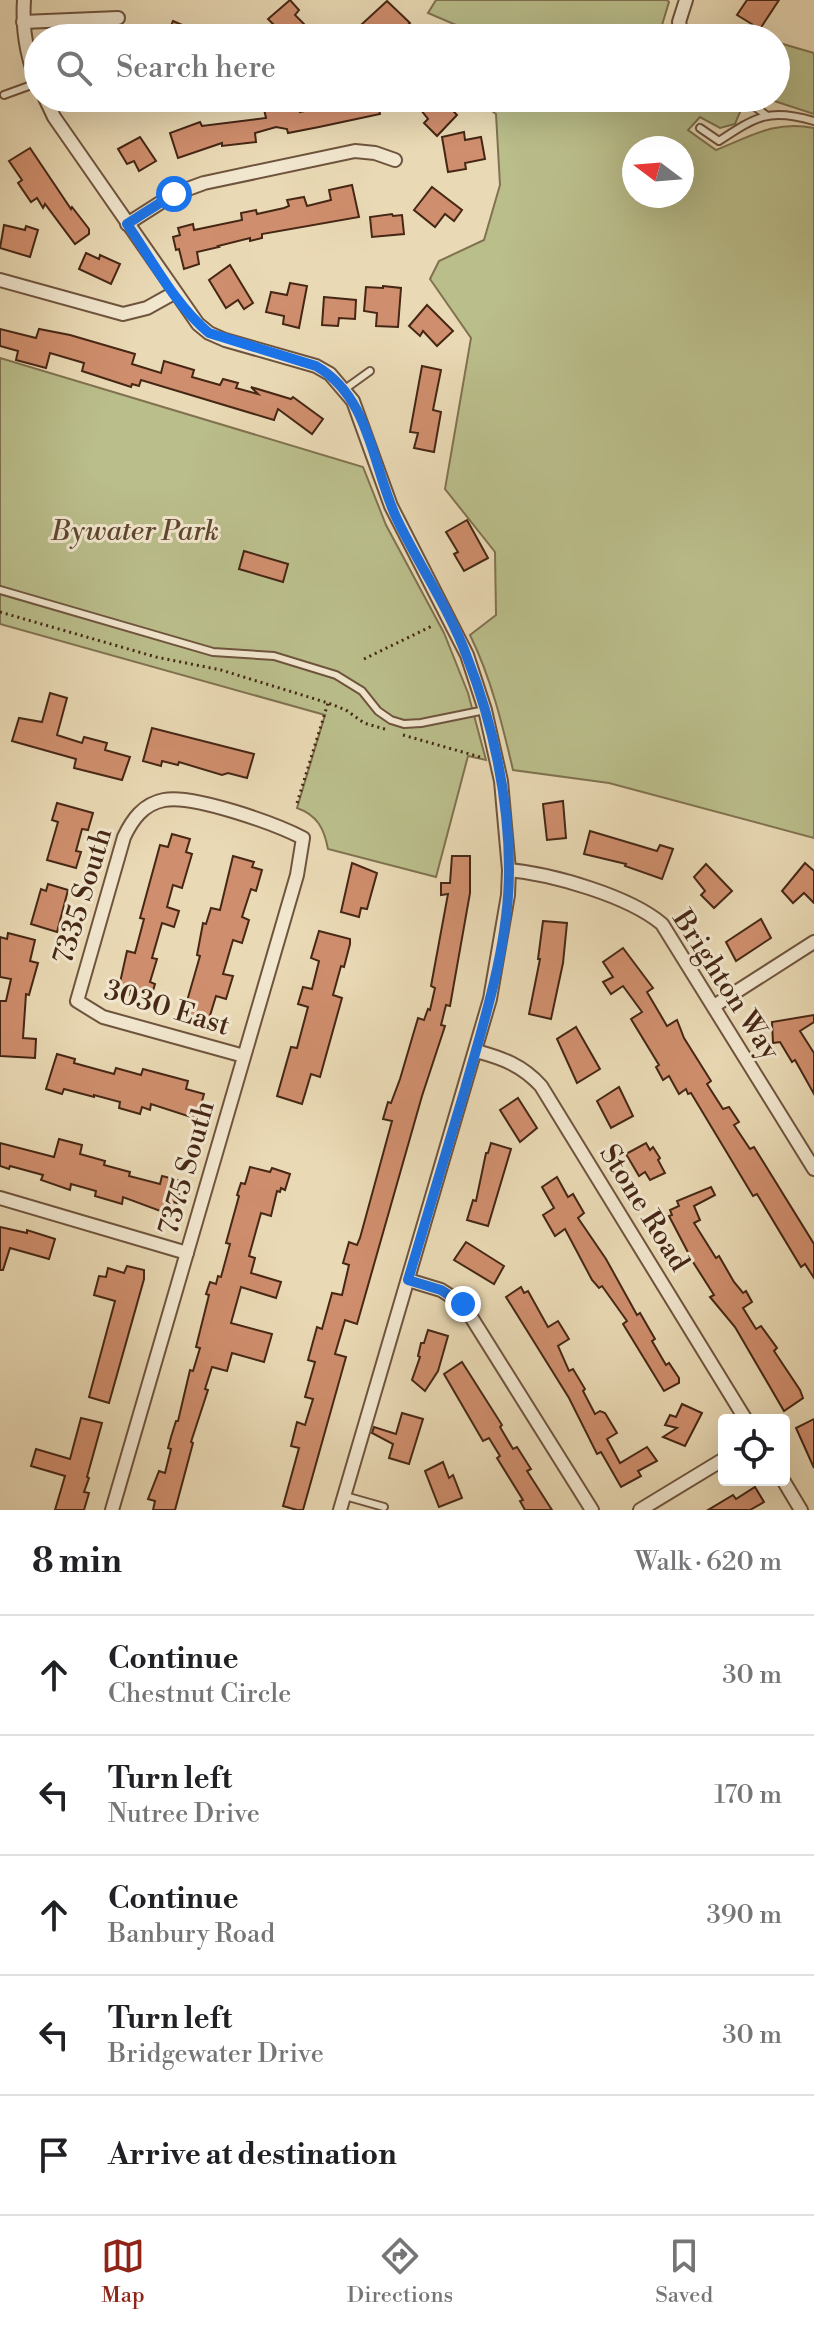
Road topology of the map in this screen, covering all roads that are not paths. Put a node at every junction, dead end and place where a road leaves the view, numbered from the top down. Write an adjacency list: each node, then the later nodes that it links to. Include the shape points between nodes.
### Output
1 (24, 0): 4 (street)
2 (686, 0): 5 (street)
3 (118, 18): 4 (street)
4 (23, 22): 6 (street)
5 (680, 24)
6 (24, 28)
7 (24, 88): 8 (lane)
8 (4, 95)
9 (52, 112): 15 (street)
10 (762, 112): 11 (lane)
11 (766, 115): 12 (lane, via 785,113); 13 (lane, via 719,141)
12 (814, 121)
13 (700, 128)
14 (395, 160): 15 (street, via 355,151 204,183 174,194)
15 (127, 224): 17 (street)
16 (0, 280): 17 (street, via 123,314)
17 (174, 293): 19 (street, via 209,333 316,366)
18 (370, 371): 19 (lane)
19 (345, 389): 21 (street, via 361,416 409,546 467,655)
20 (0, 590): 21 (lane, via 213,652 274,656 336,675 362,691 378,711 404,724)
21 (485, 710): 23 (street, via 501,781)
22 (303, 838): 25 (street, 7335 South, via 183,799 162,800 143,809 124,837); 28 (street, 7375 South)
23 (509, 870): 26 (street, Brighton Way, via 618,898 648,913 673,938); 27 (street, via 501,944)
24 (814, 942): 26 (street)
25 (77, 1001): 28 (street, 3030 East, via 103,1017)
26 (714, 1006): 29 (street, Brighton Way)
27 (476, 1051): 32 (street); 33 (street, Stone Road, via 512,1062 541,1086)
28 (244, 1056): 31 (street, 7375 South)
29 (814, 1169)
30 (0, 1198): 31 (street)
31 (187, 1253): 38 (street, 7375 South)
32 (408, 1280): 36 (street); 40 (street, via 441,1290 463,1304)
33 (742, 1414)
34 (718, 1463): 41 (street)
35 (787, 1486): 42 (street)
36 (345, 1495): 37 (lane); 39 (street)
37 (384, 1507)
38 (112, 1510)
39 (340, 1510)
40 (592, 1510)
41 (640, 1510)
42 (801, 1510)

